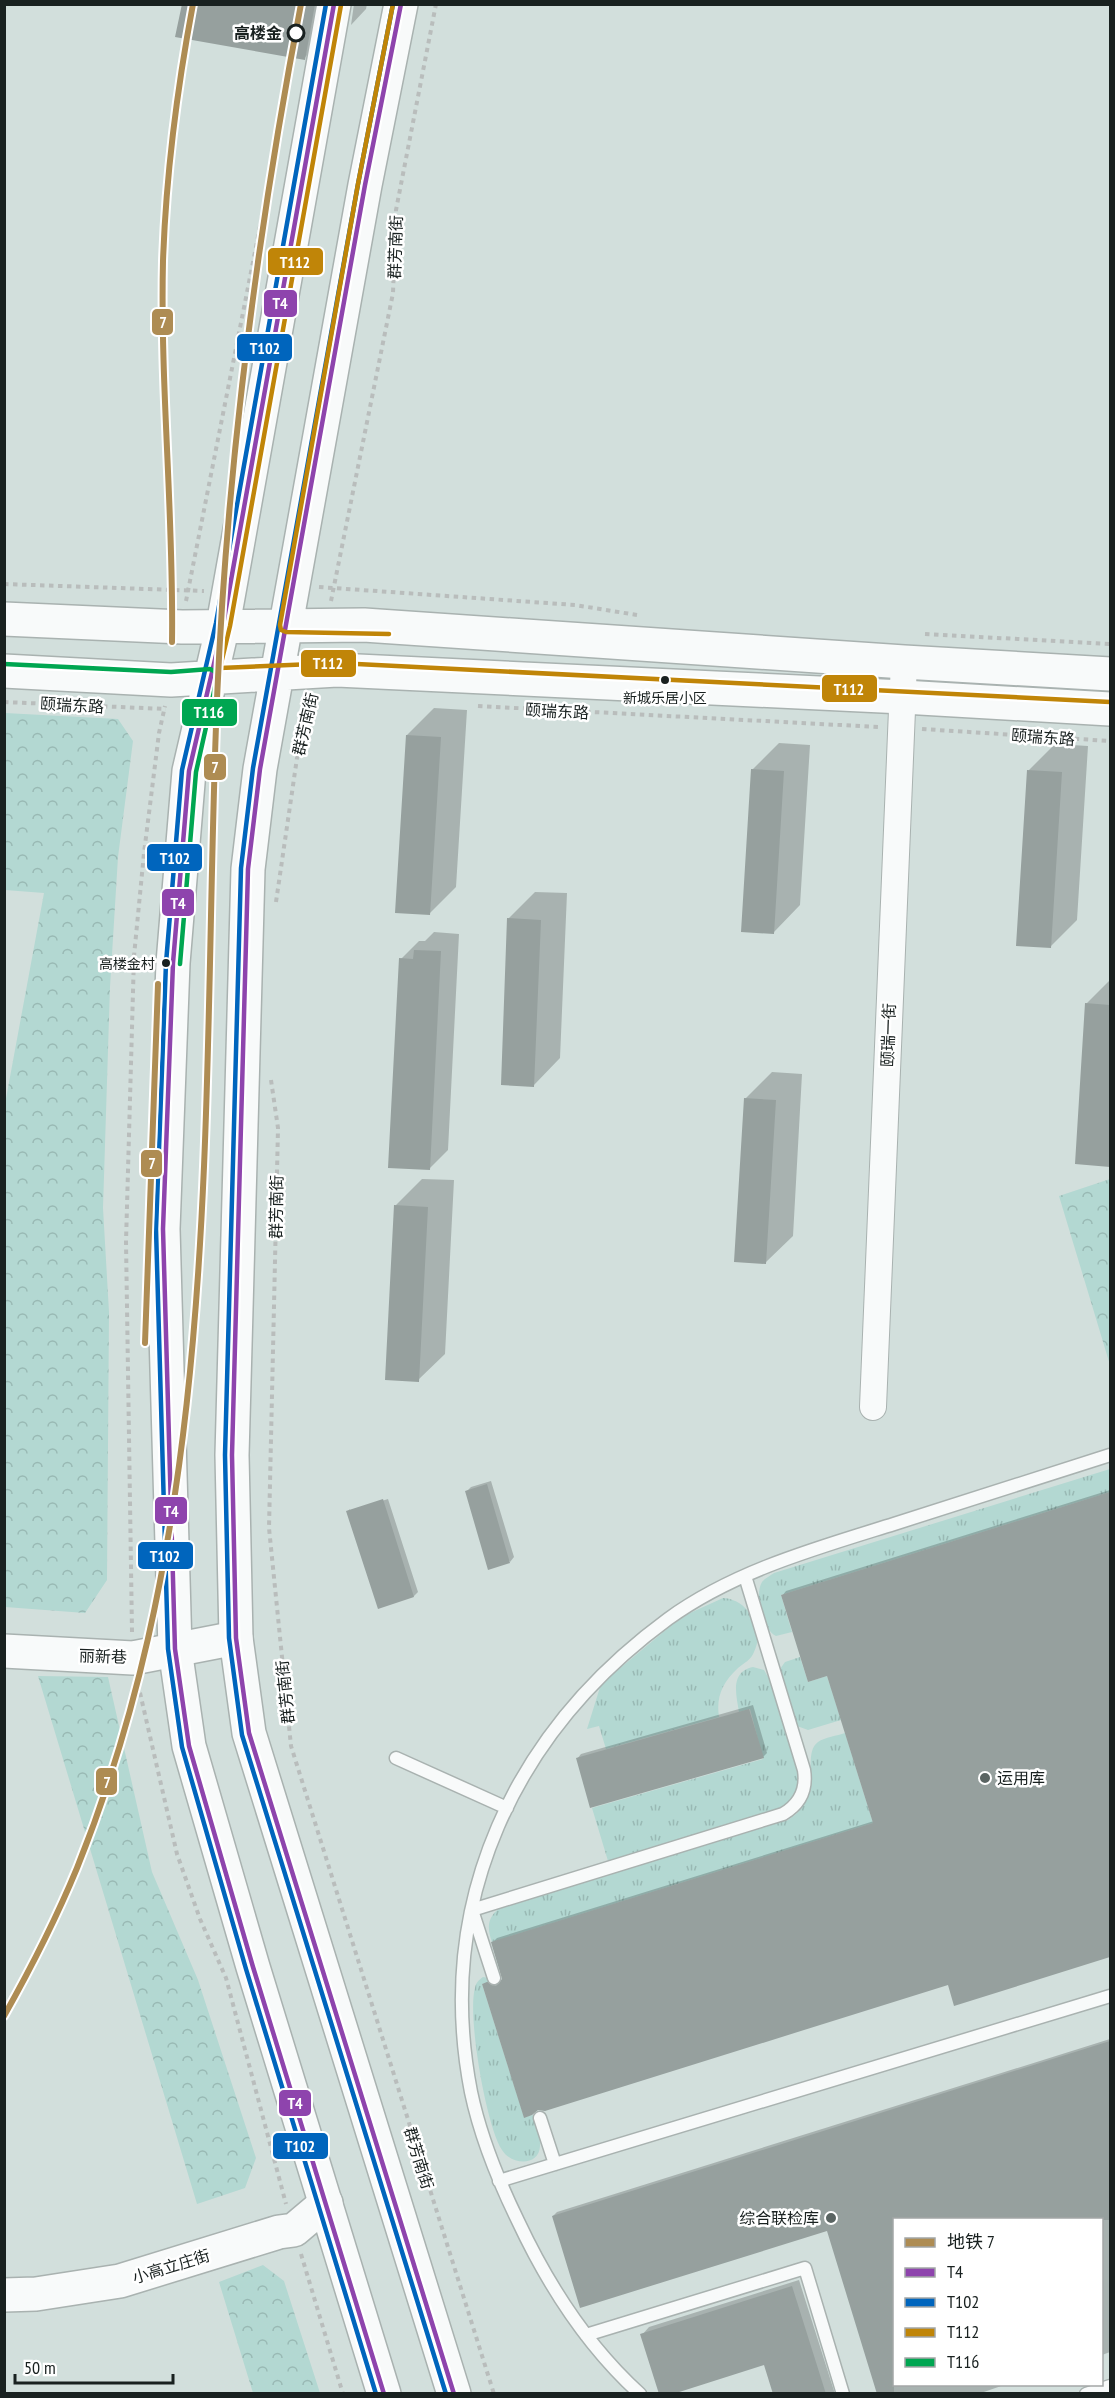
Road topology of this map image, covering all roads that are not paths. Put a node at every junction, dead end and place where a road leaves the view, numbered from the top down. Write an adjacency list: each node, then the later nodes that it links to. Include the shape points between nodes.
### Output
1 (333, 4): 4 (main road)
2 (401, 4): 5 (main road)
3 (4, 619): 4 (main road, via 182,627)
4 (223, 625): 5 (main road); 10 (main road)
5 (287, 625): 6 (main road, via 376,626); 9 (main road)
6 (904, 662): 8 (main road); 12 (street, 颐瑞一街)
7 (4, 671): 10 (main road, 颐瑞东路, via 167,695)
8 (1110, 674)
9 (274, 687): 10 (main road, 颐瑞东路); 12 (main road, 颐瑞东路, via 317,689 337,669); 16 (main road, via 248,869 232,1455)
10 (207, 691): 17 (main road, via 189,771 173,963 163,1229)
11 (1110, 709): 12 (main road, 颐瑞东路)
12 (902, 712): 13 (street, 颐瑞一街)
13 (873, 1407)
14 (1110, 1455): 15 (lane, via 803,1552)
15 (745, 1576): 20 (lane, via 670,1618 611,1665 560,1720); 21 (lane, via 804,1770 803,1793 796,1804 783,1814)
16 (236, 1638): 17 (main road, 丽新巷); 32 (main road, via 249,1733)
17 (176, 1649): 18 (main road, 丽新巷, via 133,1658); 27 (main road, via 189,1746)
18 (4, 1651)
19 (396, 1758): 20 (lane)
20 (507, 1808): 21 (lane, via 486,1854)
21 (472, 1910): 22 (lane); 26 (lane, via 467,1929 462,2009 472,2094)
22 (494, 1978)
23 (1110, 1996): 25 (lane)
24 (540, 2118): 25 (lane)
25 (555, 2164): 26 (lane)
26 (499, 2181): 29 (lane, via 537,2261)
27 (326, 2203): 28 (main road, 小高立庄街, via 294,2230 120,2281); 31 (main road)
28 (4, 2295)
29 (586, 2335): 33 (lane); 34 (lane, via 805,2268)
30 (1110, 2386): 35 (lane)
31 (384, 2394)
32 (454, 2394)
33 (640, 2394)
34 (843, 2394)
35 (1086, 2394)

